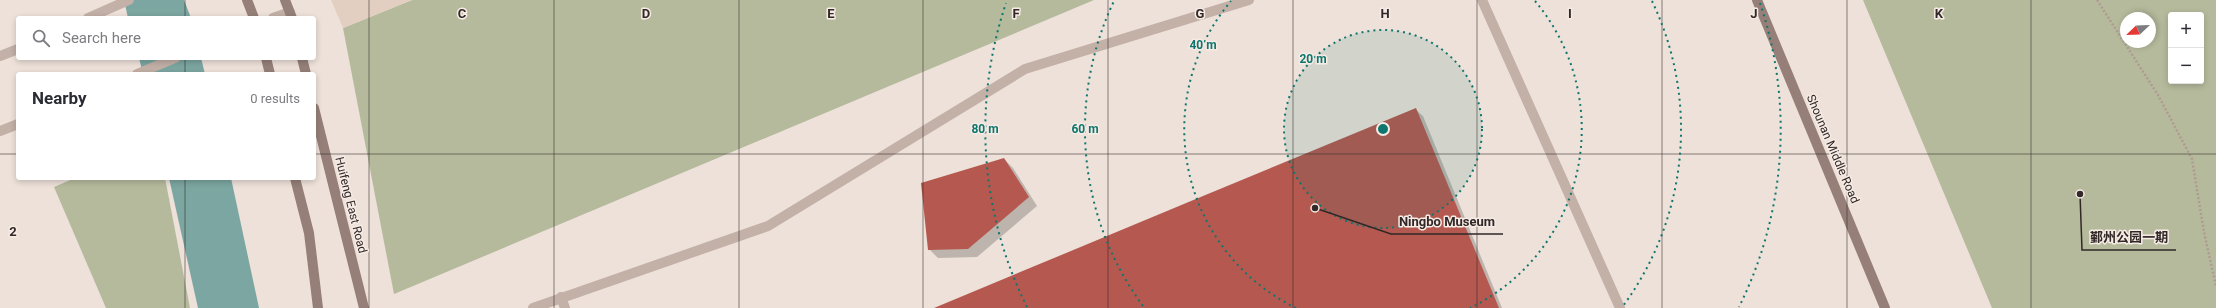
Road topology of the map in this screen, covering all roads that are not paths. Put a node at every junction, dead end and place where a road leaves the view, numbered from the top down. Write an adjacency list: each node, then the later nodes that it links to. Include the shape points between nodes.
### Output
1 (129, 0): 8 (lane)
2 (247, 0): 9 (street)
3 (286, 0): 7 (street)
4 (1249, 0): 22 (lane, via 1025,69 768,226)
5 (1482, 0): 27 (lane)
6 (1757, 0): 28 (street, Shounan Middle Road)
7 (291, 15)
8 (93, 16)
9 (253, 16)
10 (16, 50): 11 (lane)
11 (0, 56)
12 (170, 60): 15 (lane)
13 (266, 60): 16 (street)
14 (302, 60): 17 (street)
15 (142, 72)
16 (270, 72)
17 (306, 72)
18 (316, 116): 24 (street, Huifeng East Road)
19 (16, 125): 20 (lane)
20 (0, 131)
21 (296, 180): 23 (street, via 309,233)
22 (560, 297): 25 (lane); 26 (lane)
23 (318, 308)
24 (364, 308)
25 (533, 308)
26 (565, 308)
27 (1620, 308)
28 (1885, 308)

